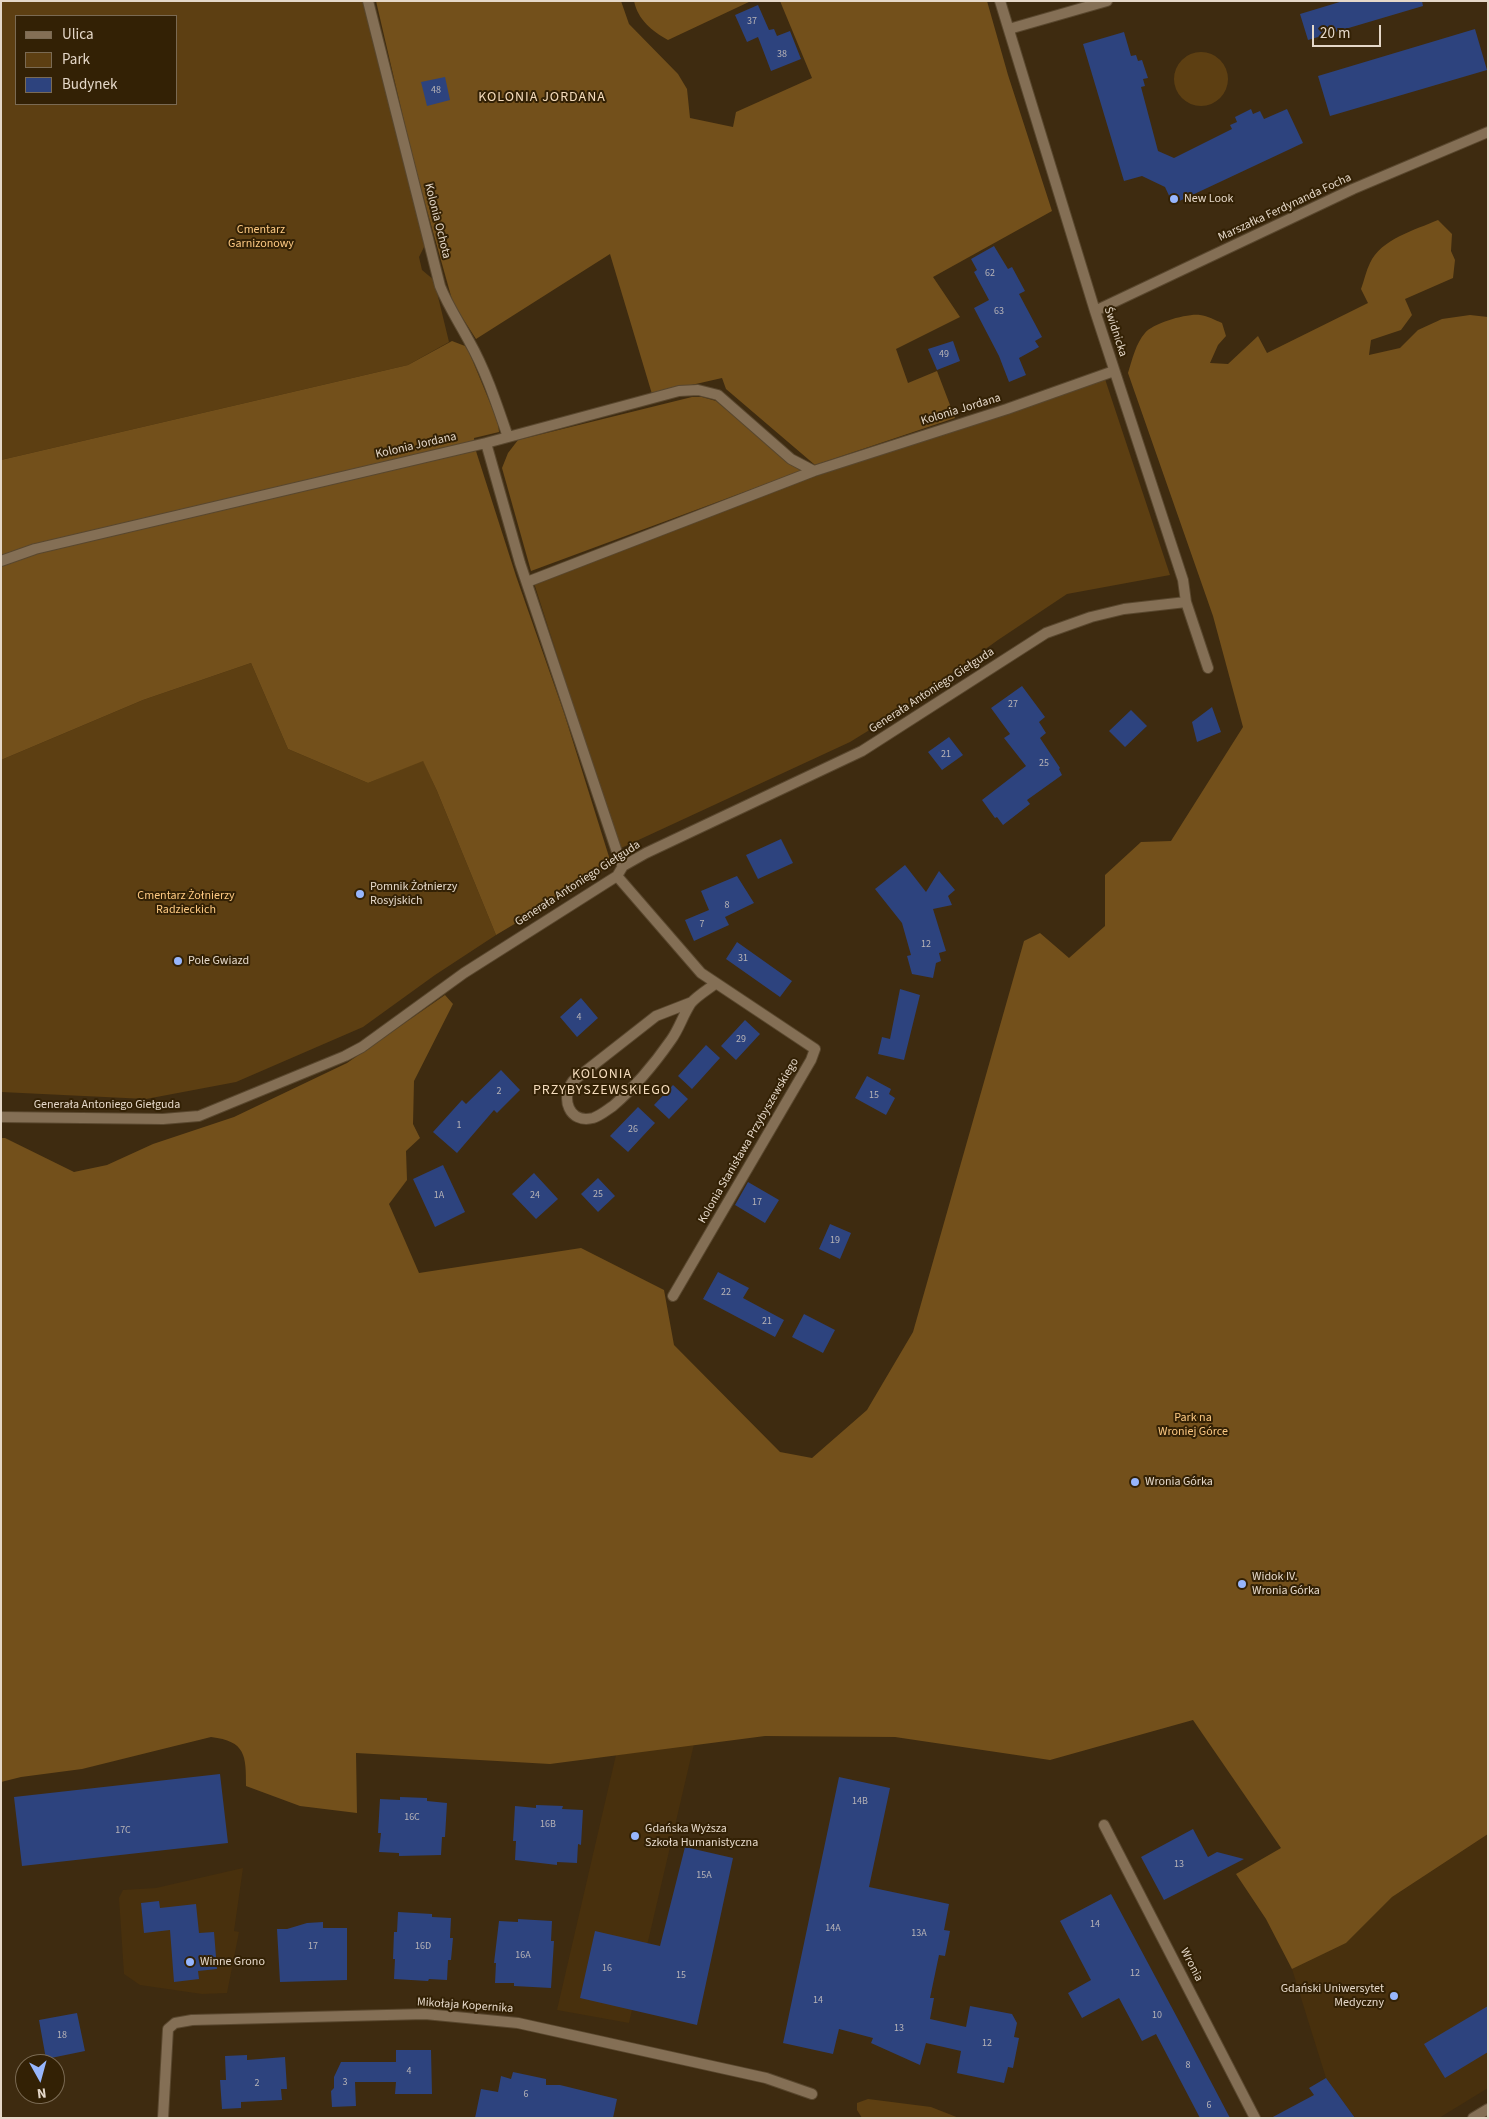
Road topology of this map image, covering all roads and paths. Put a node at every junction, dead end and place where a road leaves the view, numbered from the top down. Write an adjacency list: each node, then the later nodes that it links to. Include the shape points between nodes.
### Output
1 (368, 1): 8 (street, Kolonia Ochota, via 440,286 480,364)
2 (1000, 1): 4 (street, Świdnicka)
3 (1107, 1): 4 (street)
4 (1009, 30): 6 (street, Świdnicka)
5 (1488, 132): 6 (street, Marszałka Ferdynanda Focha, via 1353,189)
6 (1095, 311): 7 (street, Świdnicka)
7 (1114, 371): 10 (street, Kolonia Jordana); 13 (street, Świdnicka, via 1183,580)
8 (508, 437): 9 (street, Kolonia Jordana); 10 (street, Kolonia Jordana, via 679,391 698,390 718,395 791,459)
9 (486, 443): 11 (street, Kolonia Jordana, via 35,549); 12 (street)
10 (814, 471): 12 (street, Kolonia Jordana)
11 (1, 561)
12 (527, 582): 15 (street)
13 (1186, 602): 14 (street, Świdnicka); 15 (street, Generała Antoniego Giełguda, via 1091,617 1046,633 862,751)
14 (1208, 668)
15 (623, 866): 16 (street, Generała Antoniego Giełguda)
16 (617, 876): 17 (street, Kolonia Stanisława Przybyszewskiego, via 701,973); 19 (street, Generała Antoniego Giełguda, via 464,973 362,1047 214,1111 199,1116 163,1119)
17 (715, 984): 18 (street); 20 (street, Kolonia Stanisława Przybyszewskiego, via 815,1049 812,1060)
18 (692, 1002): 18 (street, via 656,1016 573,1081 566,1096 572,1112 578,1117 595,1118 614,1105 672,1040)
19 (1, 1117)
20 (673, 1296)
21 (1104, 1825): 25 (street, Wronia)
22 (812, 2094): 24 (street, Mikołaja Kopernika, via 766,2078 518,2023 425,2014 192,2020 176,2023 168,2029)
23 (1488, 2109): 26 (street)
24 (163, 2118)
25 (1255, 2118)
26 (1473, 2118)

